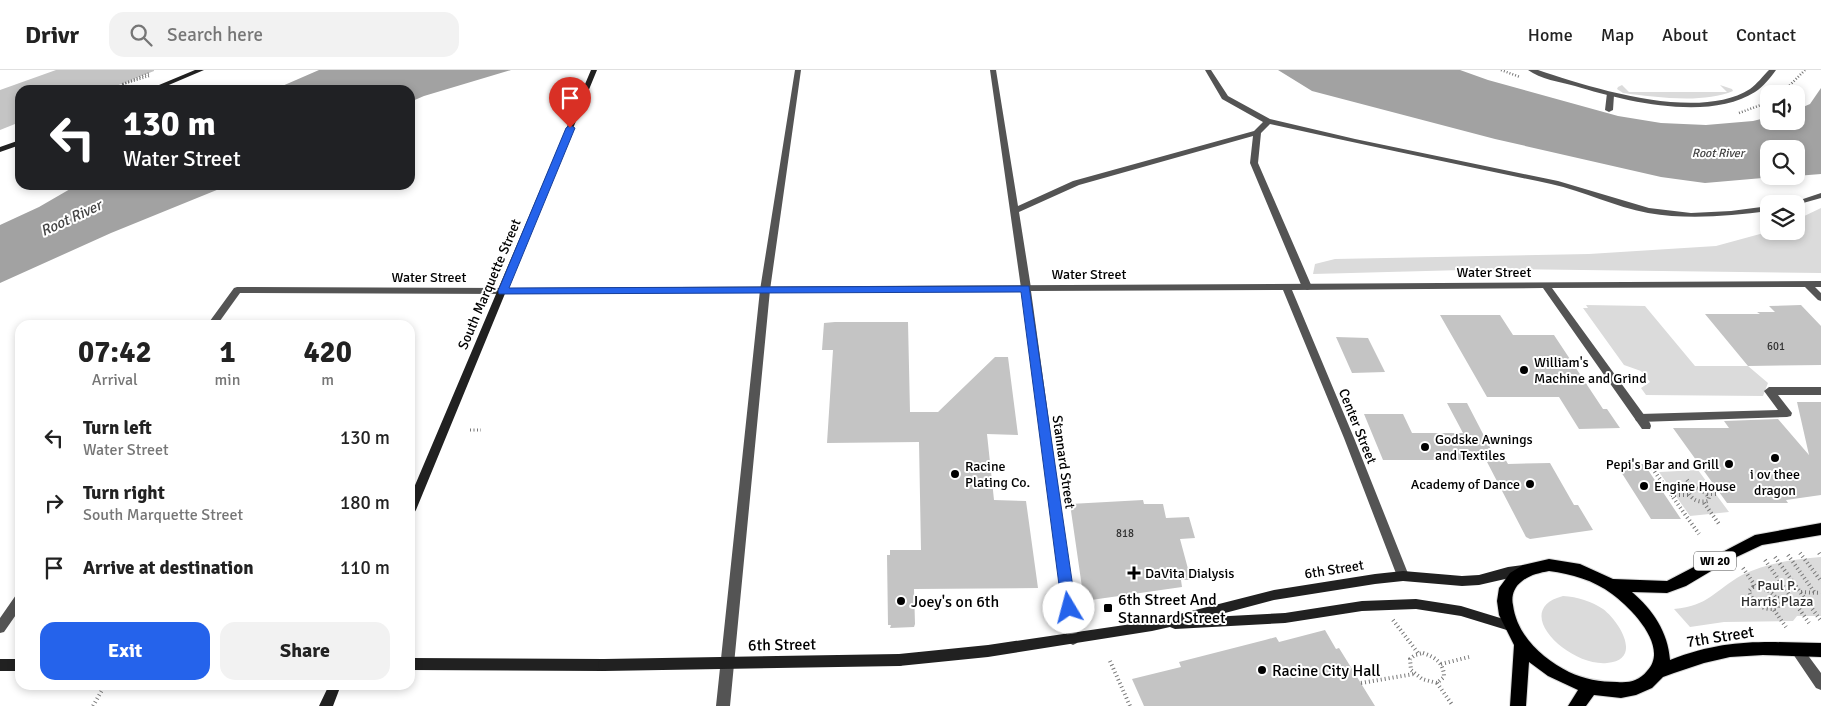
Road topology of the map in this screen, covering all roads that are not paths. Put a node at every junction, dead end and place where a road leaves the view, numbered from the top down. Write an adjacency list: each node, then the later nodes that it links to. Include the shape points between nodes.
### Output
1 (201, 70): 8 (street)
2 (594, 70): 26 (street, South Marquette Street)
3 (798, 70): 25 (street)
4 (993, 70): 18 (street, Stannard Street)
5 (1208, 70): 11 (street, via 1225,97)
6 (1531, 70): 9 (street)
7 (1773, 70): 9 (street, via 1752,91 1721,102 1674,104)
8 (164, 85)
9 (1610, 95): 10 (street)
10 (1609, 110)
11 (1268, 121): 12 (street); 17 (street, via 1558,184 1648,210 1691,215)
12 (1258, 133): 18 (street, via 1076,183); 23 (street, via 1254,163)
13 (15, 144): 14 (street)
14 (0, 150)
15 (1821, 195): 16 (street)
16 (1805, 200)
17 (1760, 209)
18 (1014, 211): 24 (street, Stannard Street)
19 (1807, 284): 20 (street, Water Street); 21 (street, Water Street); 27 (street)
20 (1821, 284)
21 (1546, 286): 23 (street, Water Street); 29 (street, via 1643,422 1788,413 1769,391)
22 (1286, 287): 23 (street, Water Street); 24 (street, Water Street); 33 (street, Center Street)
23 (1307, 287)
24 (1026, 288): 25 (street, Water Street); 39 (street, Stannard Street)
25 (765, 290): 26 (street, Water Street); 51 (street)
26 (503, 291): 28 (street, Water Street, via 237,290); 30 (street, South Marquette Street)
27 (1821, 298)
28 (216, 320)
29 (1821, 391)
30 (415, 489)
31 (1821, 529): 34 (main road, WI 20, via 1760,539 1667,588)
32 (1523, 570): 33 (street, 6th Street, via 1462,581); 34 (main road, WI 20, via 1563,566); 37 (main road, via 1505,592 1504,603)
33 (1402, 576): 36 (street, 6th Street, via 1274,595)
34 (1611, 584): 46 (main road, via 1638,606 1656,633 1661,647)
35 (15, 606): 38 (street)
36 (1152, 626): 37 (street, 6th Street, via 1285,618 1362,606 1416,604 1462,610); 39 (street, 6th Street)
37 (1510, 626): 40 (main road)
38 (0, 628)
39 (1073, 639): 44 (street, 6th Street, bridge, via 899,660 604,665)
40 (1522, 643): 48 (main road, via 1551,670); 52 (main road)
41 (1797, 650): 42 (main road, 7th Street); 46 (main road, 7th Street, via 1730,650 1682,661); 47 (street)
42 (1821, 650)
43 (15, 664): 45 (street)
44 (415, 664)
45 (0, 665)
46 (1657, 672): 48 (main road, via 1642,685 1624,690)
47 (1821, 684)
48 (1590, 687): 53 (main road)
49 (333, 690): 50 (street)
50 (326, 706)
51 (722, 706)
52 (1518, 706)
53 (1576, 706)

